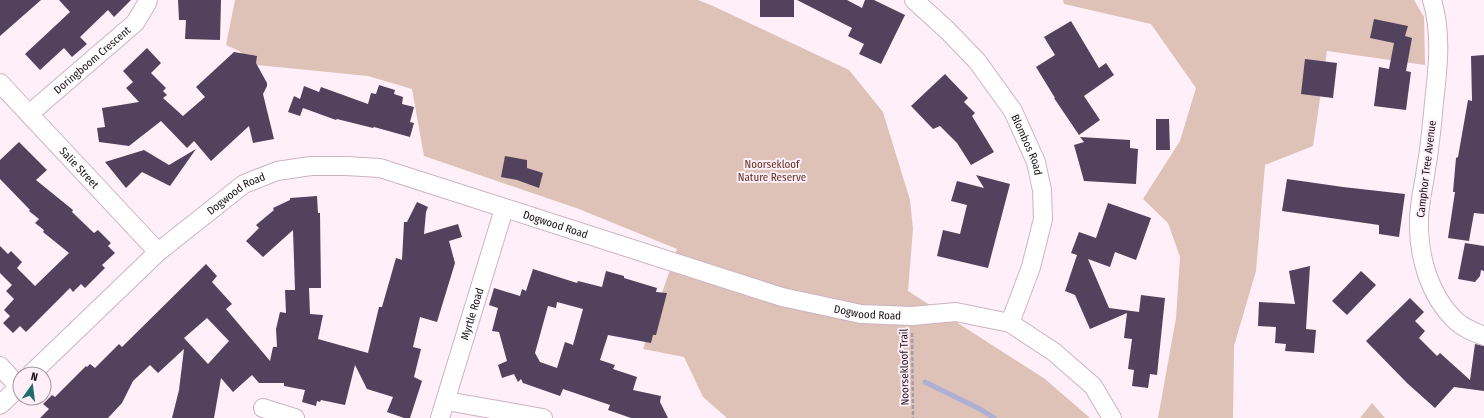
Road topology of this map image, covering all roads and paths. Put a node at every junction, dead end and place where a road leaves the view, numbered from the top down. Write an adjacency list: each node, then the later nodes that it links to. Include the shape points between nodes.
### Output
1 (148, 0): 5 (street, Doringboom Crescent, via 135,23)
2 (914, 0): 9 (street, Blombos Road, via 977,61 1014,111 1036,162 1042,190 1044,219 1031,267)
3 (1432, 0): 10 (street, Camphor Tree Avenue, via 1438,36 1437,74 1419,219 1420,244 1424,266 1440,302 1455,320 1468,330)
4 (0, 83): 5 (street, Salie Street)
5 (28, 114): 7 (street, Salie Street)
6 (504, 209): 7 (street, Dogwood Road, via 380,168 311,166 277,170 244,184); 8 (street, Dogwood Road, via 782,297 861,314); 15 (street, Myrtle Road)
7 (158, 252): 12 (street, Dogwood Road)
8 (912, 316): 9 (street, Dogwood Road, via 956,312); 21 (path, Noorsekloof Trail)
9 (1010, 324): 22 (street, Dogwood Road, via 1054,352 1093,386)
10 (1484, 336)
11 (0, 366): 13 (street)
12 (39, 366)
13 (12, 378)
14 (12, 394): 16 (street)
15 (446, 401): 19 (street, Myrtle Road); 20 (street)
16 (0, 405)
17 (262, 408): 18 (street)
18 (295, 418)
19 (440, 418)
20 (543, 418)
21 (913, 418)
22 (1112, 418)

